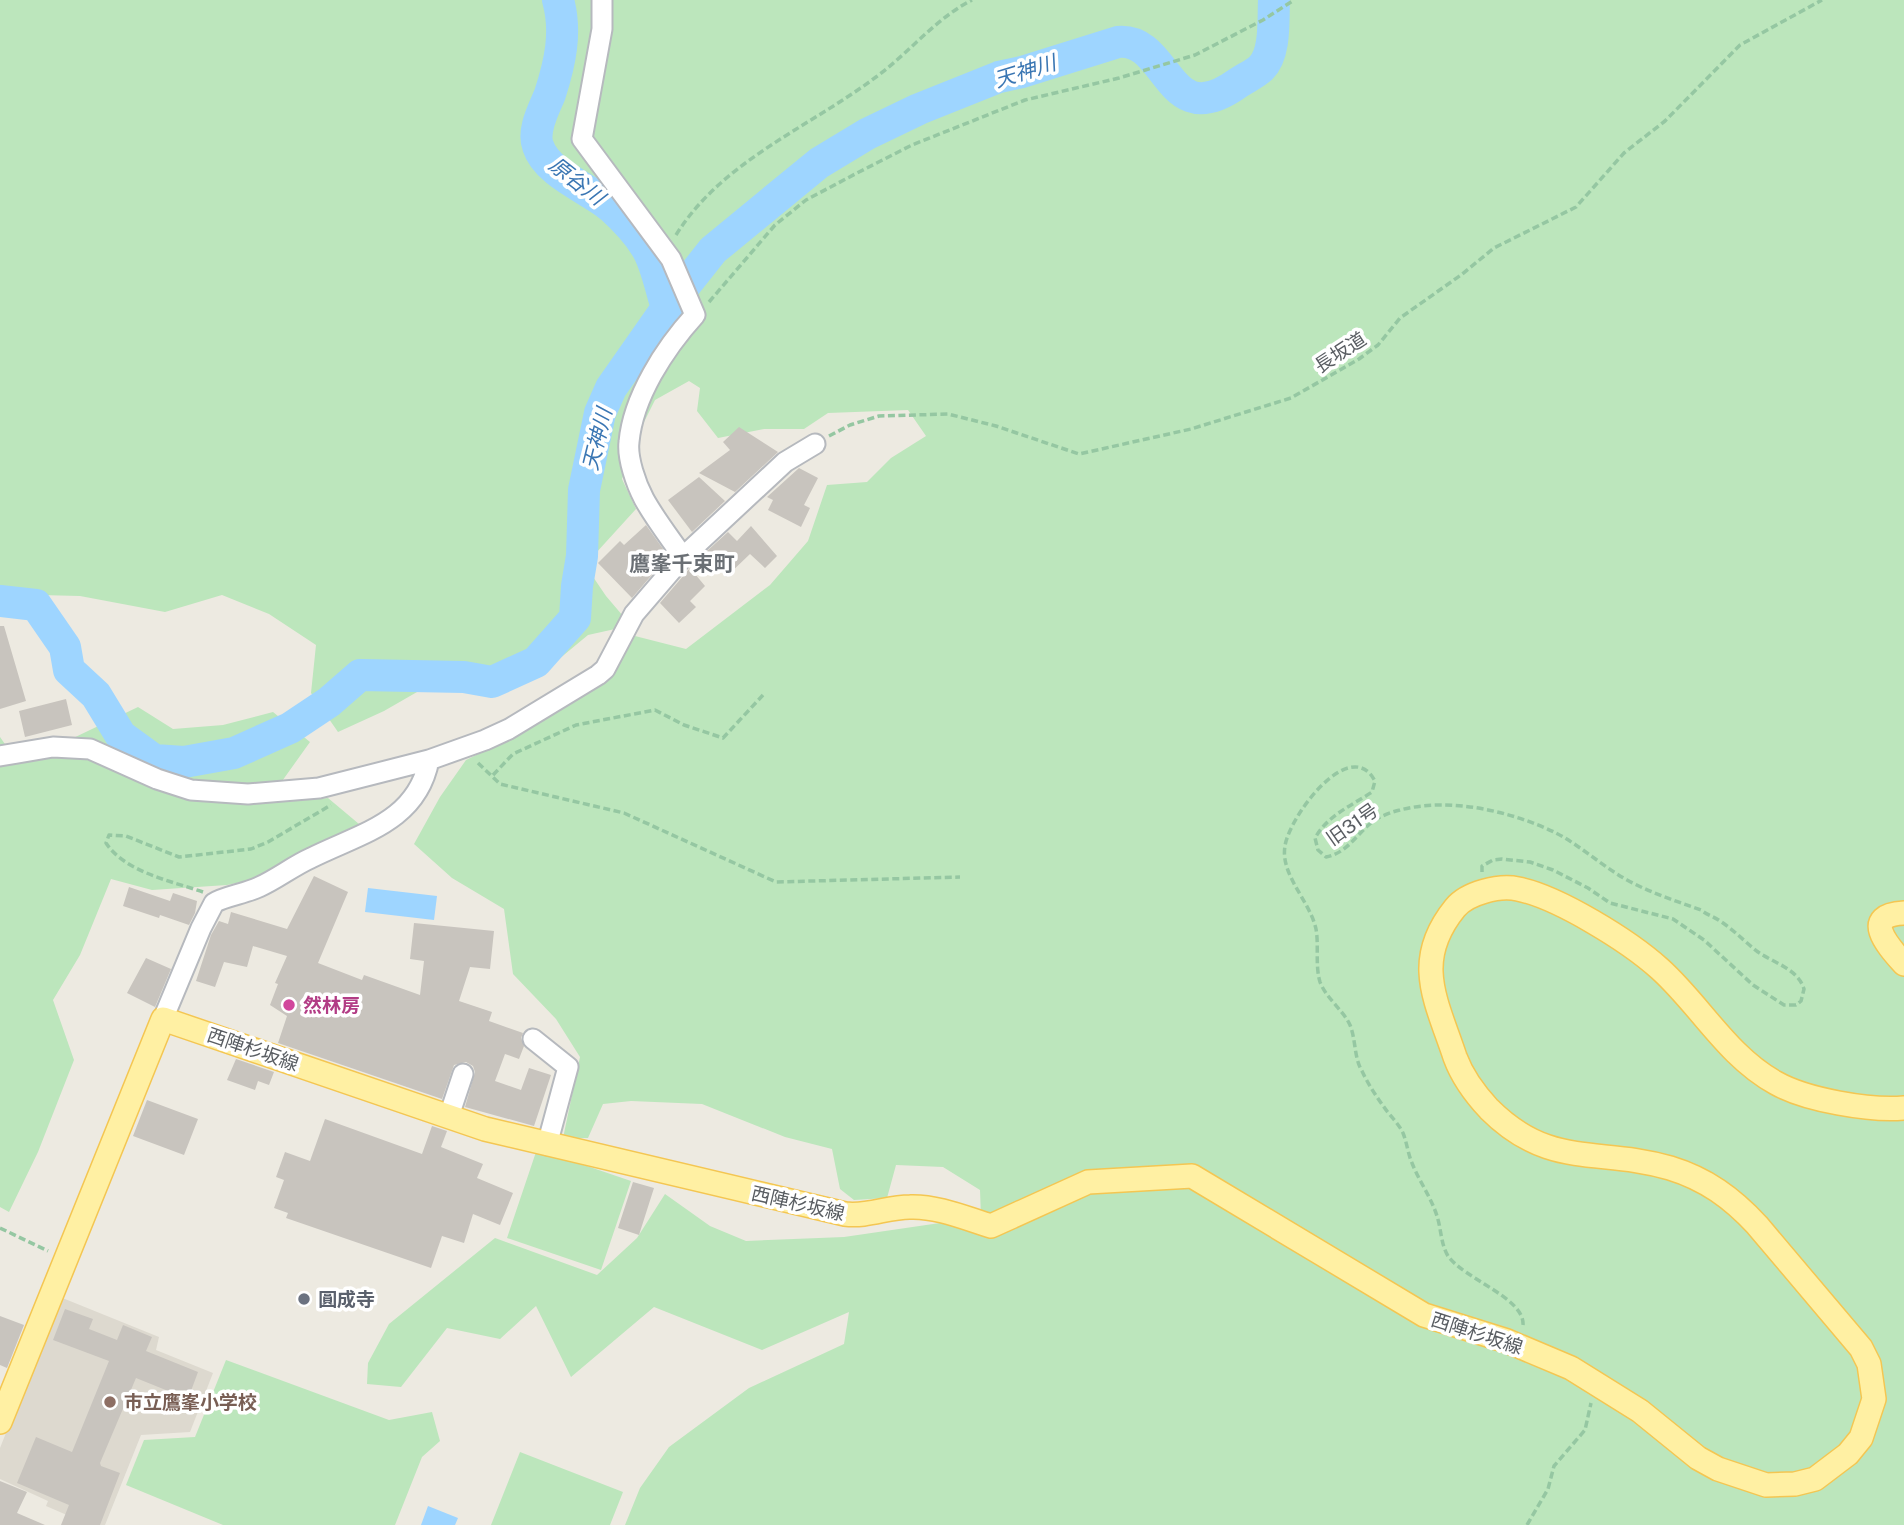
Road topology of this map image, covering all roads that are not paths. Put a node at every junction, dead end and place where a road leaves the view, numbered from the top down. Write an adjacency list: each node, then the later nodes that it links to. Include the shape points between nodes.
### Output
1 (602, 0): 3 (street, via 602,29 582,139 668,255 695,315 675,336 650,378 629,444 643,497)
2 (815, 444): 3 (street, via 785,462)
3 (683, 556): 5 (street, via 634,614 598,675 509,729)
4 (0, 756): 5 (street, via 53,747 90,749 191,790 248,794 319,788)
5 (429, 760): 8 (street, via 419,789 403,810 382,825 307,859 259,888 214,903)
6 (1904, 913): 7 (main road, via 1884,918 1881,928 1883,940)
7 (1904, 964)
8 (163, 1019): 12 (main road, 西陣杉坂線); 14 (main road)
9 (534, 1039): 13 (street, via 568,1068)
10 (463, 1073): 12 (street)
11 (1904, 1108): 13 (main road, 西陣杉坂線, via 1815,1098 1776,1083 1745,1061 1677,985 1641,954 1537,894 1514,888 1460,903 1435,939 1430,967 1434,993 1457,1063 1476,1096 1524,1138 1551,1150 1649,1163 1720,1190 1748,1216 1861,1348 1869,1364 1874,1399 1861,1438 1835,1466 1815,1479 1766,1485 1698,1458 1640,1411 1571,1368 1507,1340 1424,1315 1192,1176 1088,1182 990,1226 933,1209 909,1207 859,1216 845,1214)
12 (449, 1116): 13 (main road, 西陣杉坂線)
13 (547, 1145)
14 (0, 1422)

